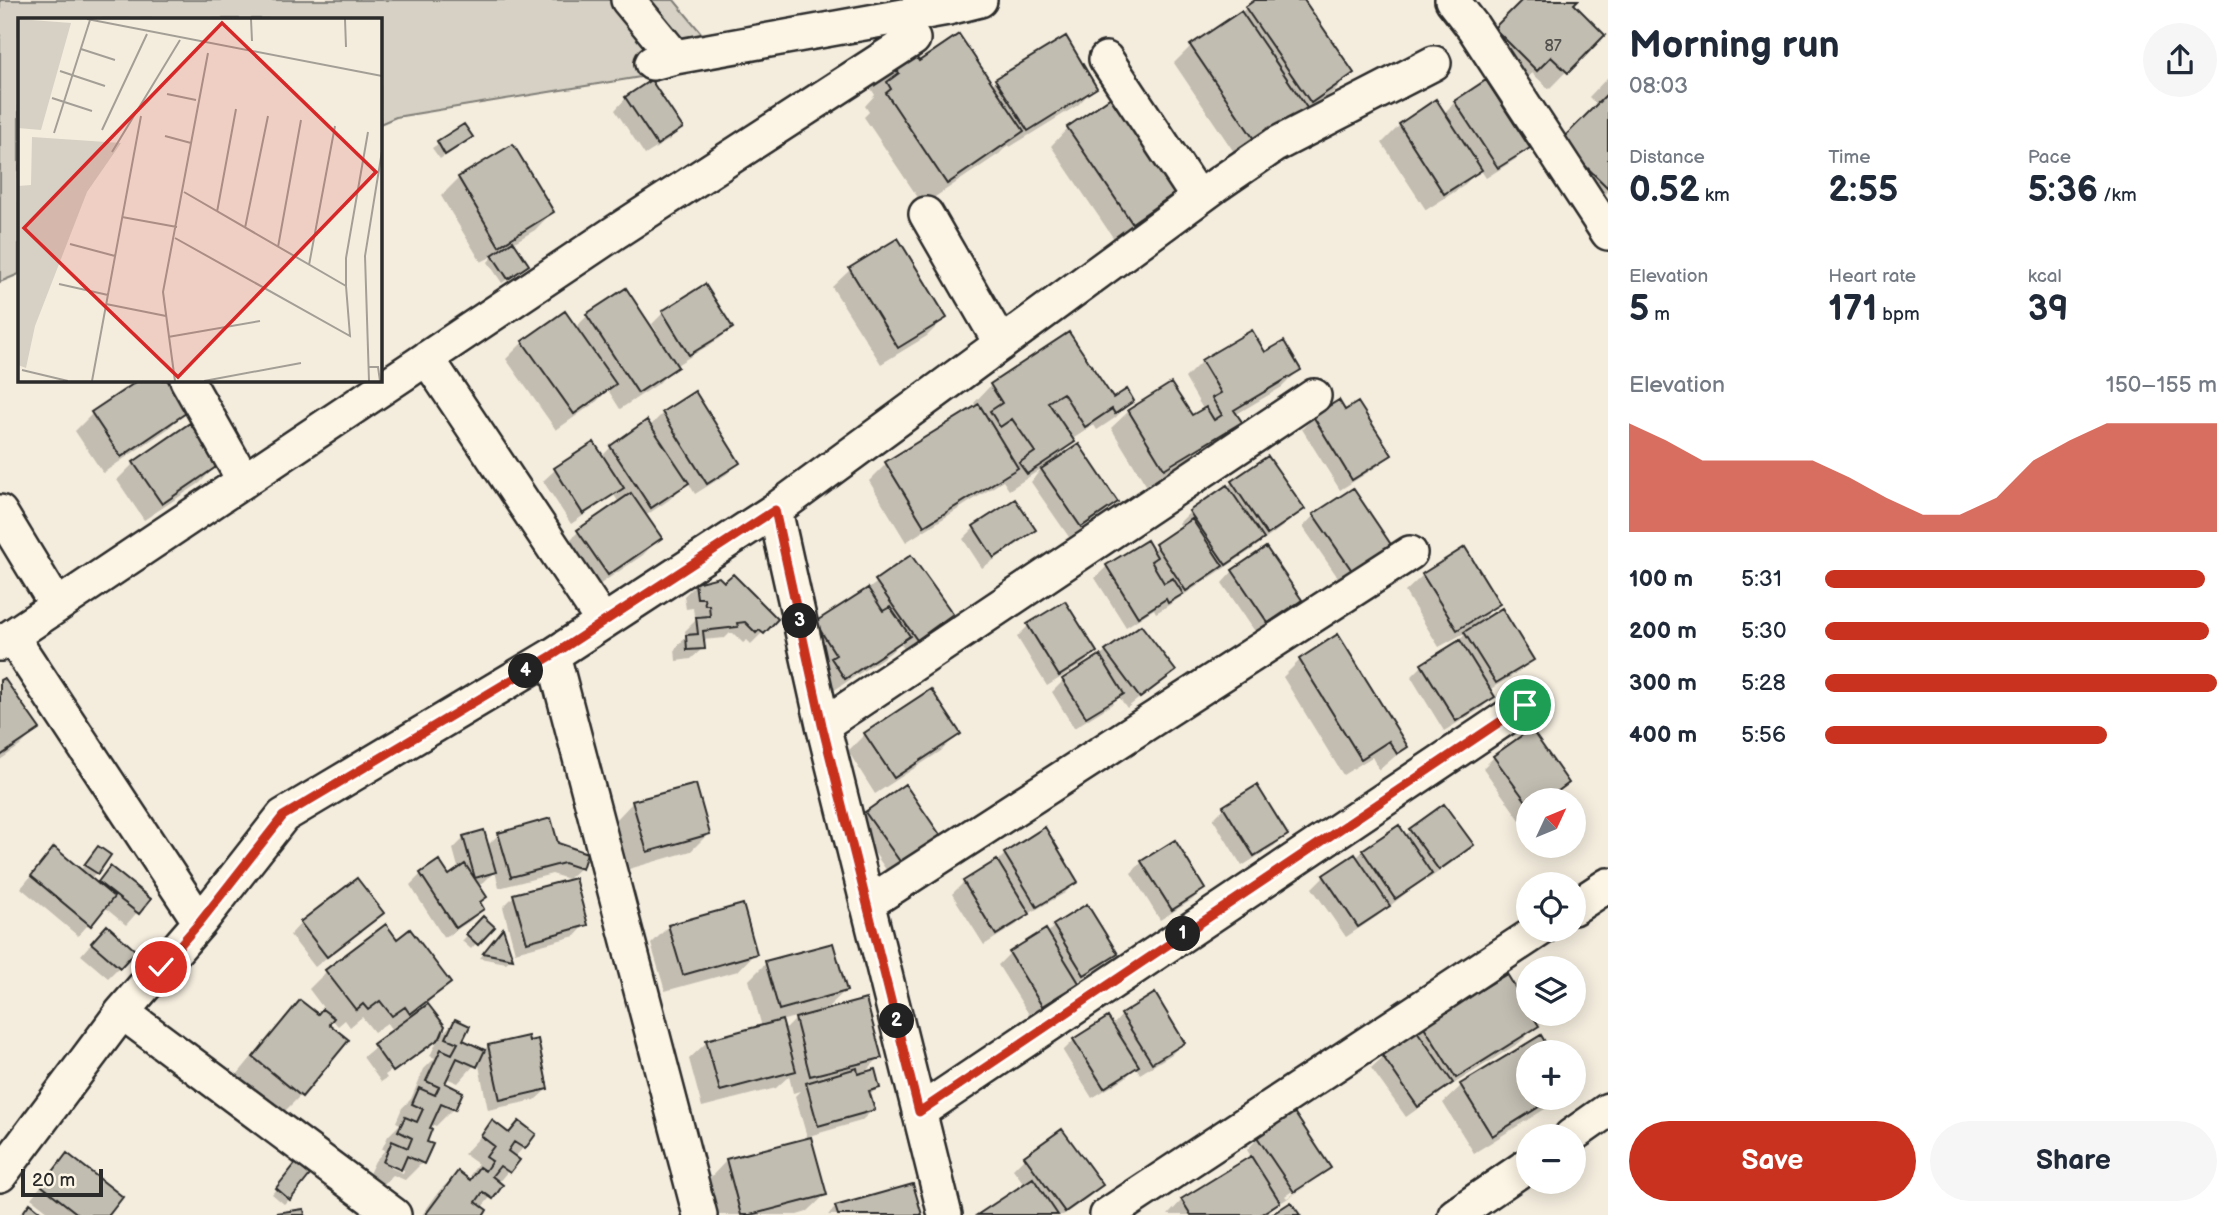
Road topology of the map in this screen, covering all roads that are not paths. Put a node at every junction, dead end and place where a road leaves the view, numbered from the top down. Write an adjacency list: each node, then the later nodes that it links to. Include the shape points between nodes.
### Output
1 (628, 0): 2 (street, via 663,60)
2 (980, 0)
3 (1452, 0): 9 (street)
4 (913, 39): 11 (street)
5 (1106, 59): 7 (street)
6 (1434, 63): 7 (street, via 1275,145)
7 (1198, 198): 10 (street)
8 (926, 214): 10 (street)
9 (1608, 233)
10 (1001, 344): 15 (street)
11 (427, 358): 14 (street); 19 (street)
12 (188, 382): 14 (street)
13 (1314, 396): 23 (street)
14 (244, 481): 18 (street)
15 (775, 510): 19 (street); 23 (street)
16 (0, 512): 18 (street)
17 (1410, 553): 26 (street)
18 (57, 606): 20 (street)
19 (603, 622): 21 (street)
20 (6, 640): 27 (street)
21 (553, 655): 27 (street, via 283,816); 36 (street)
22 (1525, 705): 31 (street)
23 (822, 725): 26 (street)
24 (1608, 885): 25 (street)
25 (1586, 899)
26 (867, 904): 31 (street)
27 (200, 922): 29 (street)
28 (1521, 942): 38 (street)
29 (122, 1012): 34 (street); 35 (street)
30 (1608, 1111): 32 (street)
31 (919, 1112): 37 (street)
32 (1586, 1126)
33 (1516, 1173): 39 (street)
34 (0, 1175)
35 (394, 1215)
36 (700, 1215)
37 (945, 1215)
38 (1107, 1215)
39 (1455, 1215)

